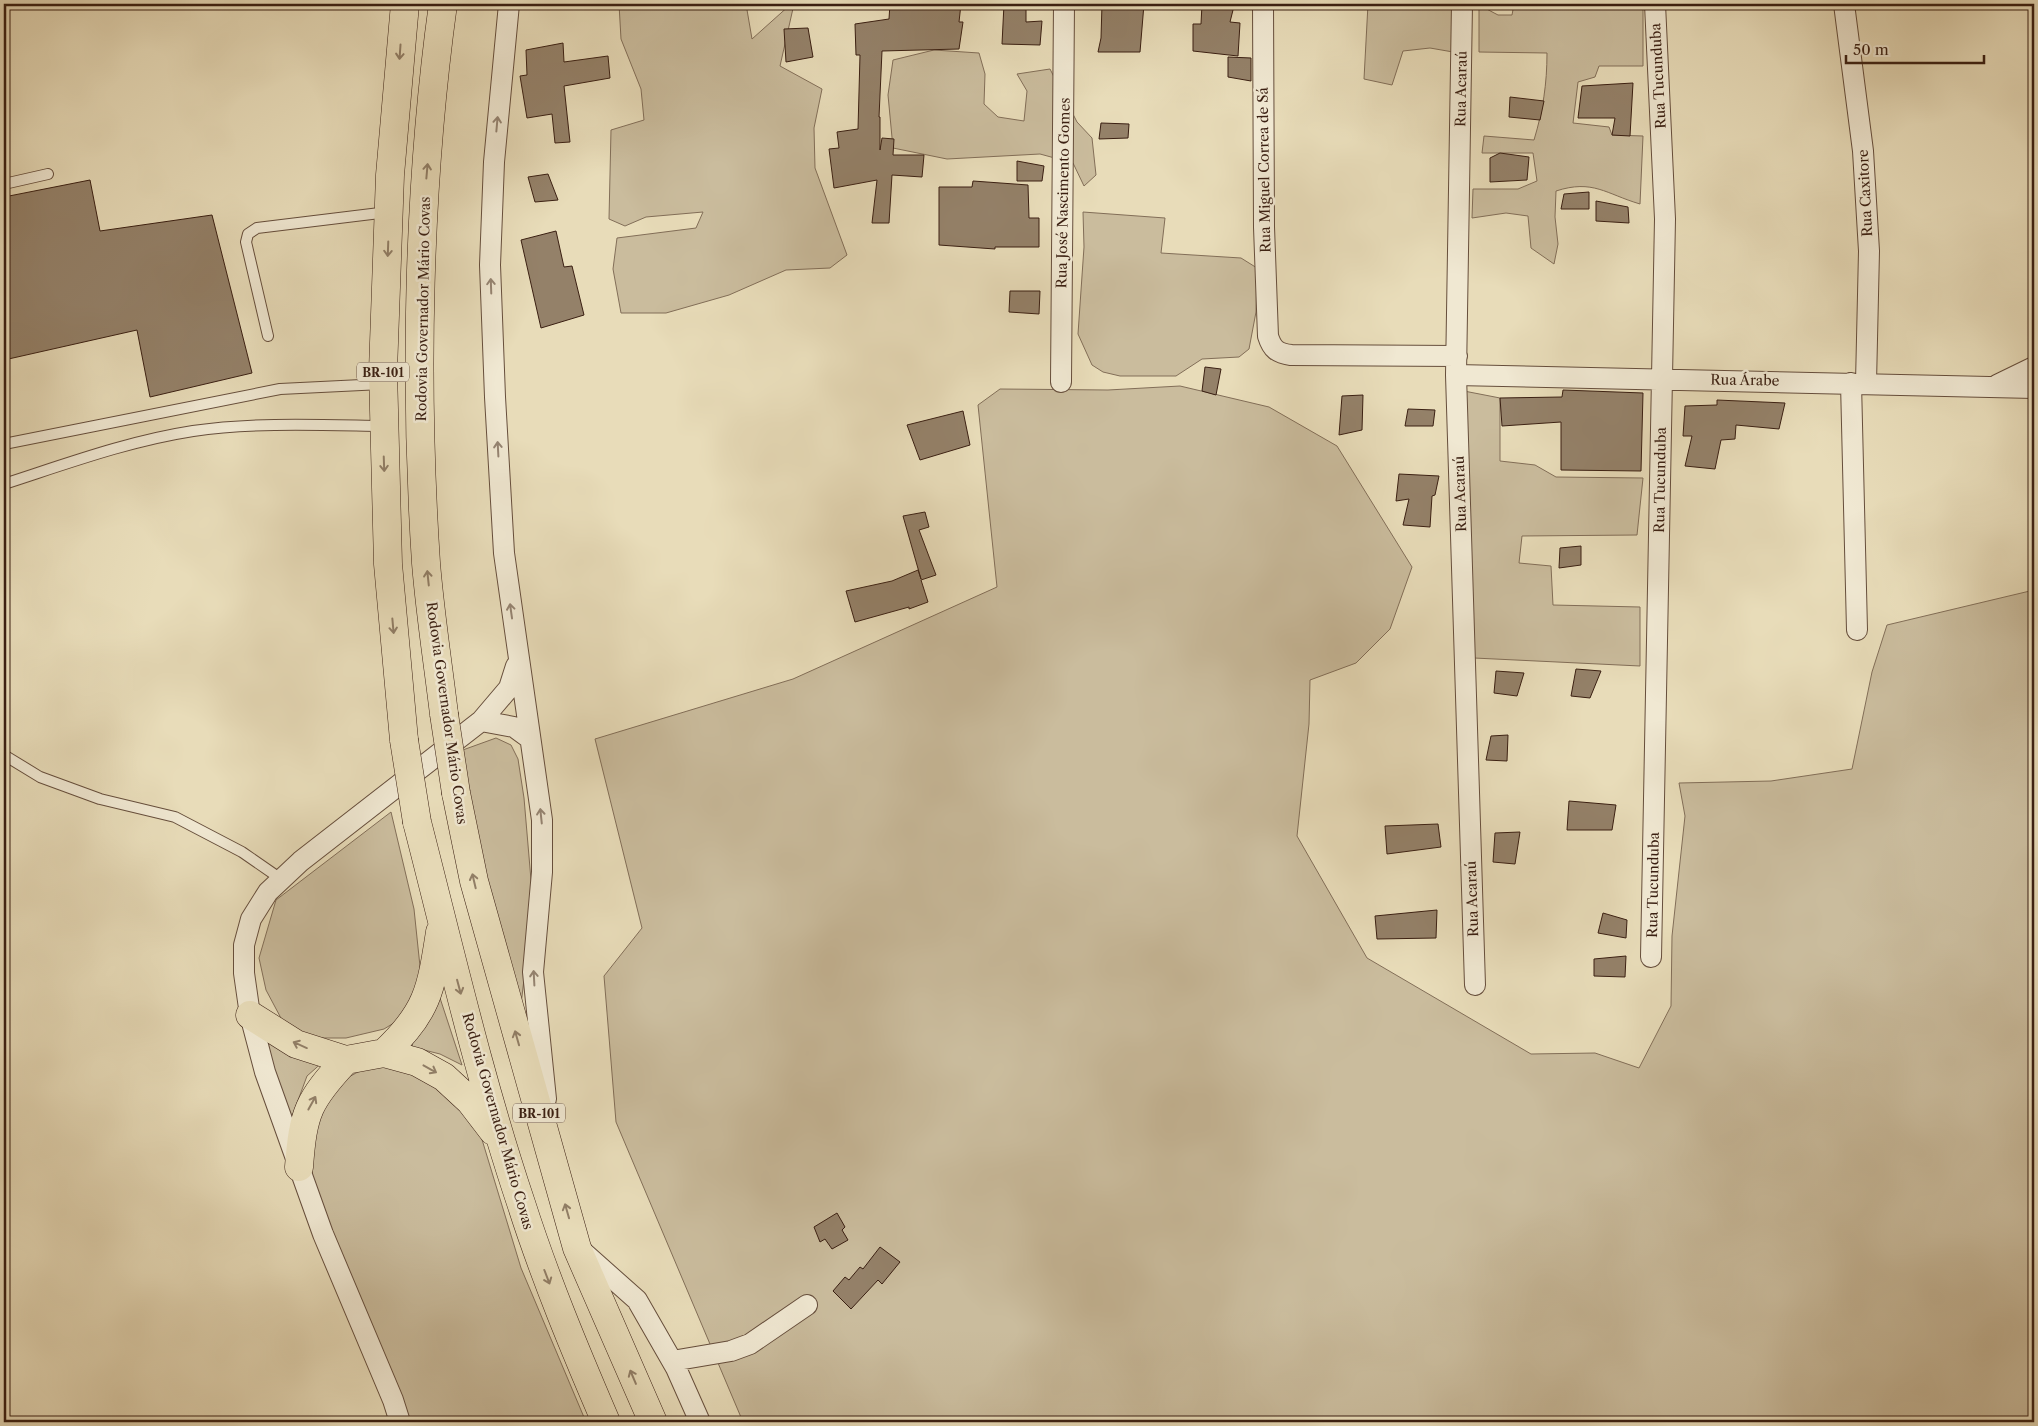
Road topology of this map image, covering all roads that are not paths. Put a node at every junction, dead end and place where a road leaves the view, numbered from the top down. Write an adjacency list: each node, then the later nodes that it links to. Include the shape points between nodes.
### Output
1 (405, 4): 11 (highway, Rodovia Governador Mário Covas / BR-101, one-way to 11)
2 (443, 4): 38 (highway, Rodovia Governador Mário Covas / BR-101, one-way to 2, bridge, via 476,890 456,793 426,565 419,378 426,183)
3 (509, 4): 26 (street, one-way to 3, via 504,552 490,265 495,153)
4 (1064, 4): 17 (street, Rua José Nascimento Gomes)
5 (1263, 4): 13 (street, Rua Miguel Correa de Sá)
6 (1462, 4): 14 (street, Rua Acaraú)
7 (1655, 4): 16 (street, Rua Tucunduba, via 1665,219)
8 (1844, 4): 18 (street, Rua Caxitore, via 1864,161 1869,251)
9 (48, 174): 10 (lane)
10 (4, 184)
11 (389, 212): 12 (lane, via 257,228 248,234 246,242); 19 (highway, Rodovia Governador Mário Covas / BR-101, one-way to 19)
12 (268, 336)
13 (1268, 336): 14 (street, Rua Árabe, via 1275,351 1291,355)
14 (1457, 365): 16 (street, Rua Árabe); 33 (street, Rua Acaraú)
15 (2034, 367): 20 (street)
16 (1662, 379): 18 (street, Rua Árabe); 32 (street, Rua Tucunduba)
17 (1061, 382)
18 (1858, 383): 20 (street, Rua Árabe); 25 (street, Rua Caxitore)
19 (384, 384): 22 (highway, Rodovia Governador Mário Covas / BR-101); 23 (lane, via 280,389)
20 (1990, 388): 21 (street, Rua Árabe)
21 (2034, 388)
22 (384, 426): 24 (lane, via 292,424 194,431 125,445); 31 (highway, Rodovia Governador Mário Covas / BR-101, one-way to 31, bridge, via 388,564 404,740 417,822)
23 (4, 444)
24 (4, 484)
25 (1857, 630)
26 (518, 659): 27 (street, via 509,688); 28 (street)
27 (481, 721): 28 (street, via 514,727); 30 (street)
28 (530, 738): 38 (street, one-way to 28, via 538,1044 533,972 542,872 542,820)
29 (4, 755): 30 (lane, via 40,777 100,799 175,817 242,852)
30 (280, 879): 34 (street, via 256,909 245,939 244,972)
31 (442, 923): 35 (highway, via 433,978 422,1009 404,1034); 37 (highway, Rodovia Governador Mário Covas / BR-101, one-way to 37)
32 (1651, 957)
33 (1475, 985)
34 (250, 1015): 36 (highway, one-way to 34, via 296,1044); 39 (street, via 265,1072)
35 (384, 1053): 36 (highway); 37 (highway, one-way to 37, via 417,1062 444,1077 470,1100)
36 (346, 1060): 39 (highway, one-way to 36, via 308,1110 321,1086)
37 (502, 1142): 44 (highway, Rodovia Governador Mário Covas / BR-101, one-way to 44, via 544,1270)
38 (554, 1166): 40 (highway, Rodovia Governador Mário Covas / BR-101, one-way to 38)
39 (299, 1167): 43 (street)
40 (577, 1248): 42 (street, via 637,1300); 45 (highway, Rodovia Governador Mário Covas / BR-101, one-way to 40)
41 (807, 1305): 42 (street, via 750,1344 731,1351)
42 (672, 1361): 46 (street)
43 (400, 1422)
44 (606, 1422)
45 (653, 1422)
46 (700, 1422)

